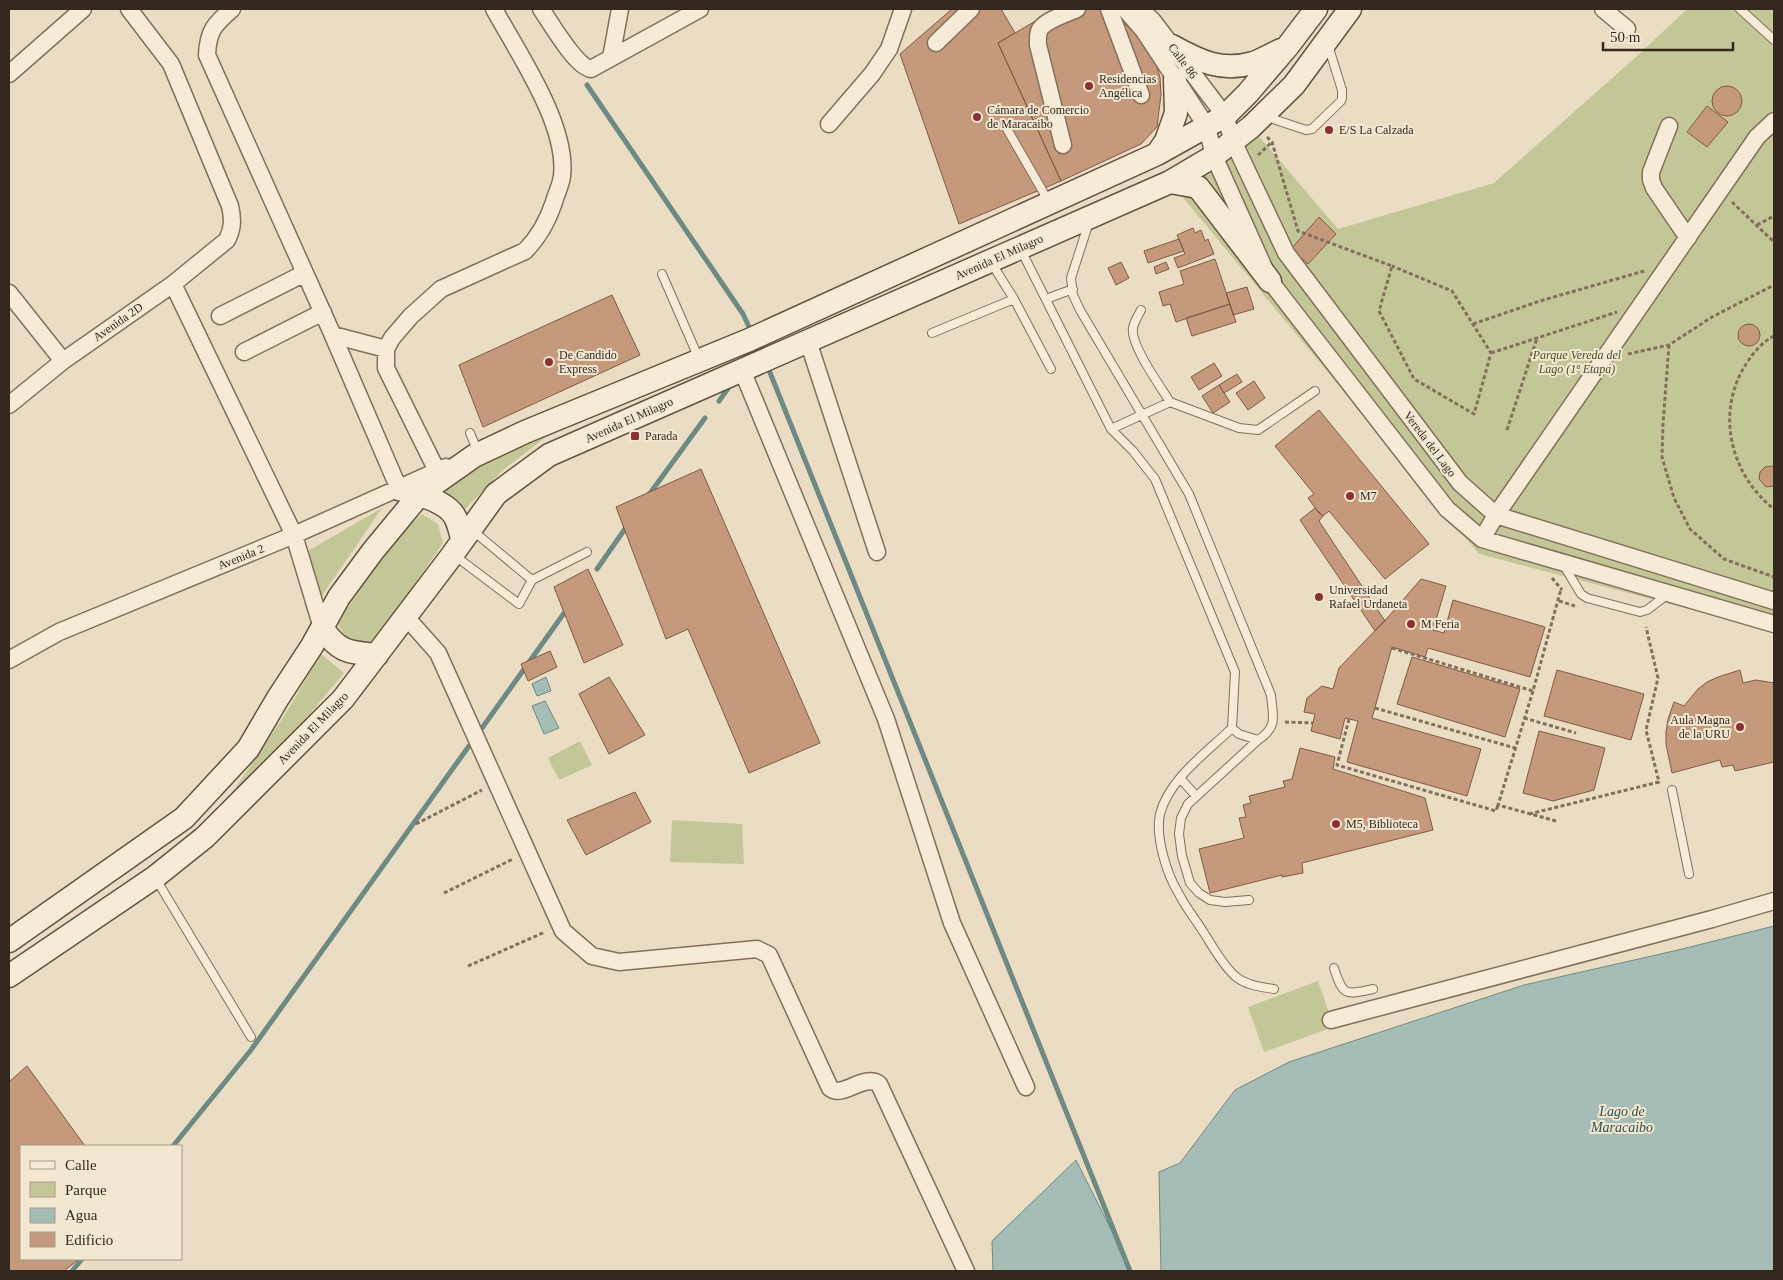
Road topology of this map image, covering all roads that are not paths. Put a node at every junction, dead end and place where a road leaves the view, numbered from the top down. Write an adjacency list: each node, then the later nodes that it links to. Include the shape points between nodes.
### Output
1 (83, 9): 25 (street)
2 (129, 9): 47 (street, Avenida 2D, via 165,53 177,76 232,217 227,240)
3 (232, 9): 44 (street, via 210,32 207,54)
4 (494, 9): 58 (street, via 548,108 560,143 562,177 550,214 536,240 525,251 441,289 411,316)
5 (541, 9): 24 (street, via 581,64 591,69)
6 (620, 9): 24 (street)
7 (700, 9): 24 (street)
8 (903, 9): 31 (street, via 889,50)
9 (971, 9): 21 (street)
10 (1077, 9): 35 (street, via 1045,24 1038,37)
11 (1110, 9): 27 (street)
12 (1125, 9): 26 (street, via 1144,31)
13 (1140, 9): 22 (street, Calle 86)
14 (1316, 9): 23 (main road)
15 (1350, 9): 19 (main road, Avenida El Milagro)
16 (1603, 9): 18 (street)
17 (1740, 9): 20 (lane)
18 (1627, 29)
19 (1327, 40): 28 (main road, Avenida El Milagro, via 1294,85); 28 (lane, via 1342,90 1341,101 1312,130)
20 (1774, 40)
21 (936, 43)
22 (1172, 46): 23 (main road, via 1199,61 1228,68 1254,63); 30 (street, Calle 86)
23 (1288, 46): 30 (main road, via 1248,93)
24 (611, 58)
25 (9, 74)
26 (1175, 79): 30 (street); 36 (main road, via 1176,113 1166,141)
27 (1141, 95)
28 (1263, 115): 34 (main road, Avenida El Milagro)
29 (1774, 121): 41 (street, via 1758,136)
30 (1216, 122): 34 (street, Vereda del Lago); 36 (main road); 37 (street)
31 (829, 124)
32 (1669, 126): 41 (street, via 1651,172 1651,180)
33 (1007, 129): 39 (lane)
34 (1233, 141): 37 (main road, Avenida El Milagro); 72 (street, Vereda del Lago, via 1286,253 1460,483)
35 (1063, 145)
36 (1157, 154): 39 (main road)
37 (1214, 156): 38 (main road, Avenida El Milagro); 46 (street)
38 (1170, 182): 40 (main road, Avenida El Milagro); 46 (main road, via 1198,187)
39 (1050, 204): 60 (main road)
40 (1091, 216): 42 (main road, Avenida El Milagro); 48 (lane, via 1071,278)
41 (1688, 238): 72 (street)
42 (1020, 248): 43 (main road, Avenida El Milagro); 51 (lane)
43 (990, 260): 50 (lane); 57 (main road, Avenida El Milagro)
44 (305, 273): 53 (street); 54 (street)
45 (662, 274): 60 (lane)
46 (1270, 281): 74 (street, via 1446,509)
47 (173, 284): 61 (street, Avenida 2D); 73 (street)
48 (1073, 289): 51 (lane); 67 (lane, via 1080,310)
49 (9, 293): 61 (street)
50 (1014, 299): 55 (lane); 62 (lane)
51 (1046, 299): 68 (lane)
52 (1141, 310): 65 (lane, via 1133,329 1134,341)
53 (322, 312): 56 (street); 59 (street)
54 (220, 316)
55 (932, 333)
56 (333, 335): 58 (street); 71 (street)
57 (808, 341): 63 (main road, Avenida El Milagro); 77 (street)
58 (386, 349): 70 (street, via 386,368)
59 (244, 352)
60 (700, 360): 69 (main road, via 525,432)
61 (63, 361): 66 (street, Avenida 2D)
62 (1051, 369)
63 (742, 370): 75 (main road, Avenida El Milagro, via 549,455 496,494); 103 (street, via 886,719 952,922)
64 (1315, 391): 65 (lane, via 1258,430 1239,428)
65 (1170, 402): 67 (lane)
66 (9, 405)
67 (1142, 413): 68 (lane); 88 (lane, via 1188,494 1272,695 1274,722 1268,733)
68 (1111, 429): 87 (lane, via 1134,451 1155,479 1235,672)
69 (474, 447): 70 (street, Avenida 2); 71 (main road)
70 (437, 471): 71 (street, Avenida 2)
71 (409, 492): 73 (street, Avenida 2); 75 (main road, via 437,501 455,515); 84 (main road)
72 (1496, 515): 74 (street); 81 (street, Vereda del Lago)
73 (294, 535): 84 (street); 86 (street, Avenida 2, via 59,632)
74 (1482, 539): 78 (street)
75 (462, 541): 79 (lane); 79 (lane, via 519,604); 82 (main road, Avenida El Milagro)
76 (587, 552): 79 (lane)
77 (877, 552)
78 (1562, 562): 80 (street); 80 (lane, via 1581,594 1587,598 1640,612)
79 (532, 580)
80 (1669, 593): 83 (street)
81 (1774, 601)
82 (406, 617): 85 (main road, Avenida El Milagro); 104 (street, via 438,653 563,931 592,956 619,962 757,949 769,955 830,1088 839,1091 868,1080 879,1084)
83 (1774, 624)
84 (322, 628): 85 (main road, via 332,643 350,652); 96 (main road, via 248,749 184,818)
85 (377, 655): 93 (main road, Avenida El Milagro, via 343,699 205,837)
86 (9, 660)
87 (1232, 728): 88 (lane, via 1239,734); 89 (lane)
88 (1258, 740): 91 (lane)
89 (1180, 778): 91 (lane); 99 (lane, via 1166,798 1159,824 1159,838 1178,893 1236,977 1253,986)
90 (1672, 790): 92 (lane)
91 (1196, 796): 94 (lane, via 1181,818 1179,834 1190,883 1210,900)
92 (1689, 874)
93 (155, 878): 98 (main road, Avenida El Milagro); 102 (lane)
94 (1249, 900)
95 (1774, 901): 101 (street)
96 (9, 941)
97 (1334, 968): 100 (lane, via 1340,987 1347,992)
98 (9, 976)
99 (1274, 989)
100 (1374, 989)
101 (1331, 1020)
102 (251, 1038)
103 (1026, 1087)
104 (966, 1271)

